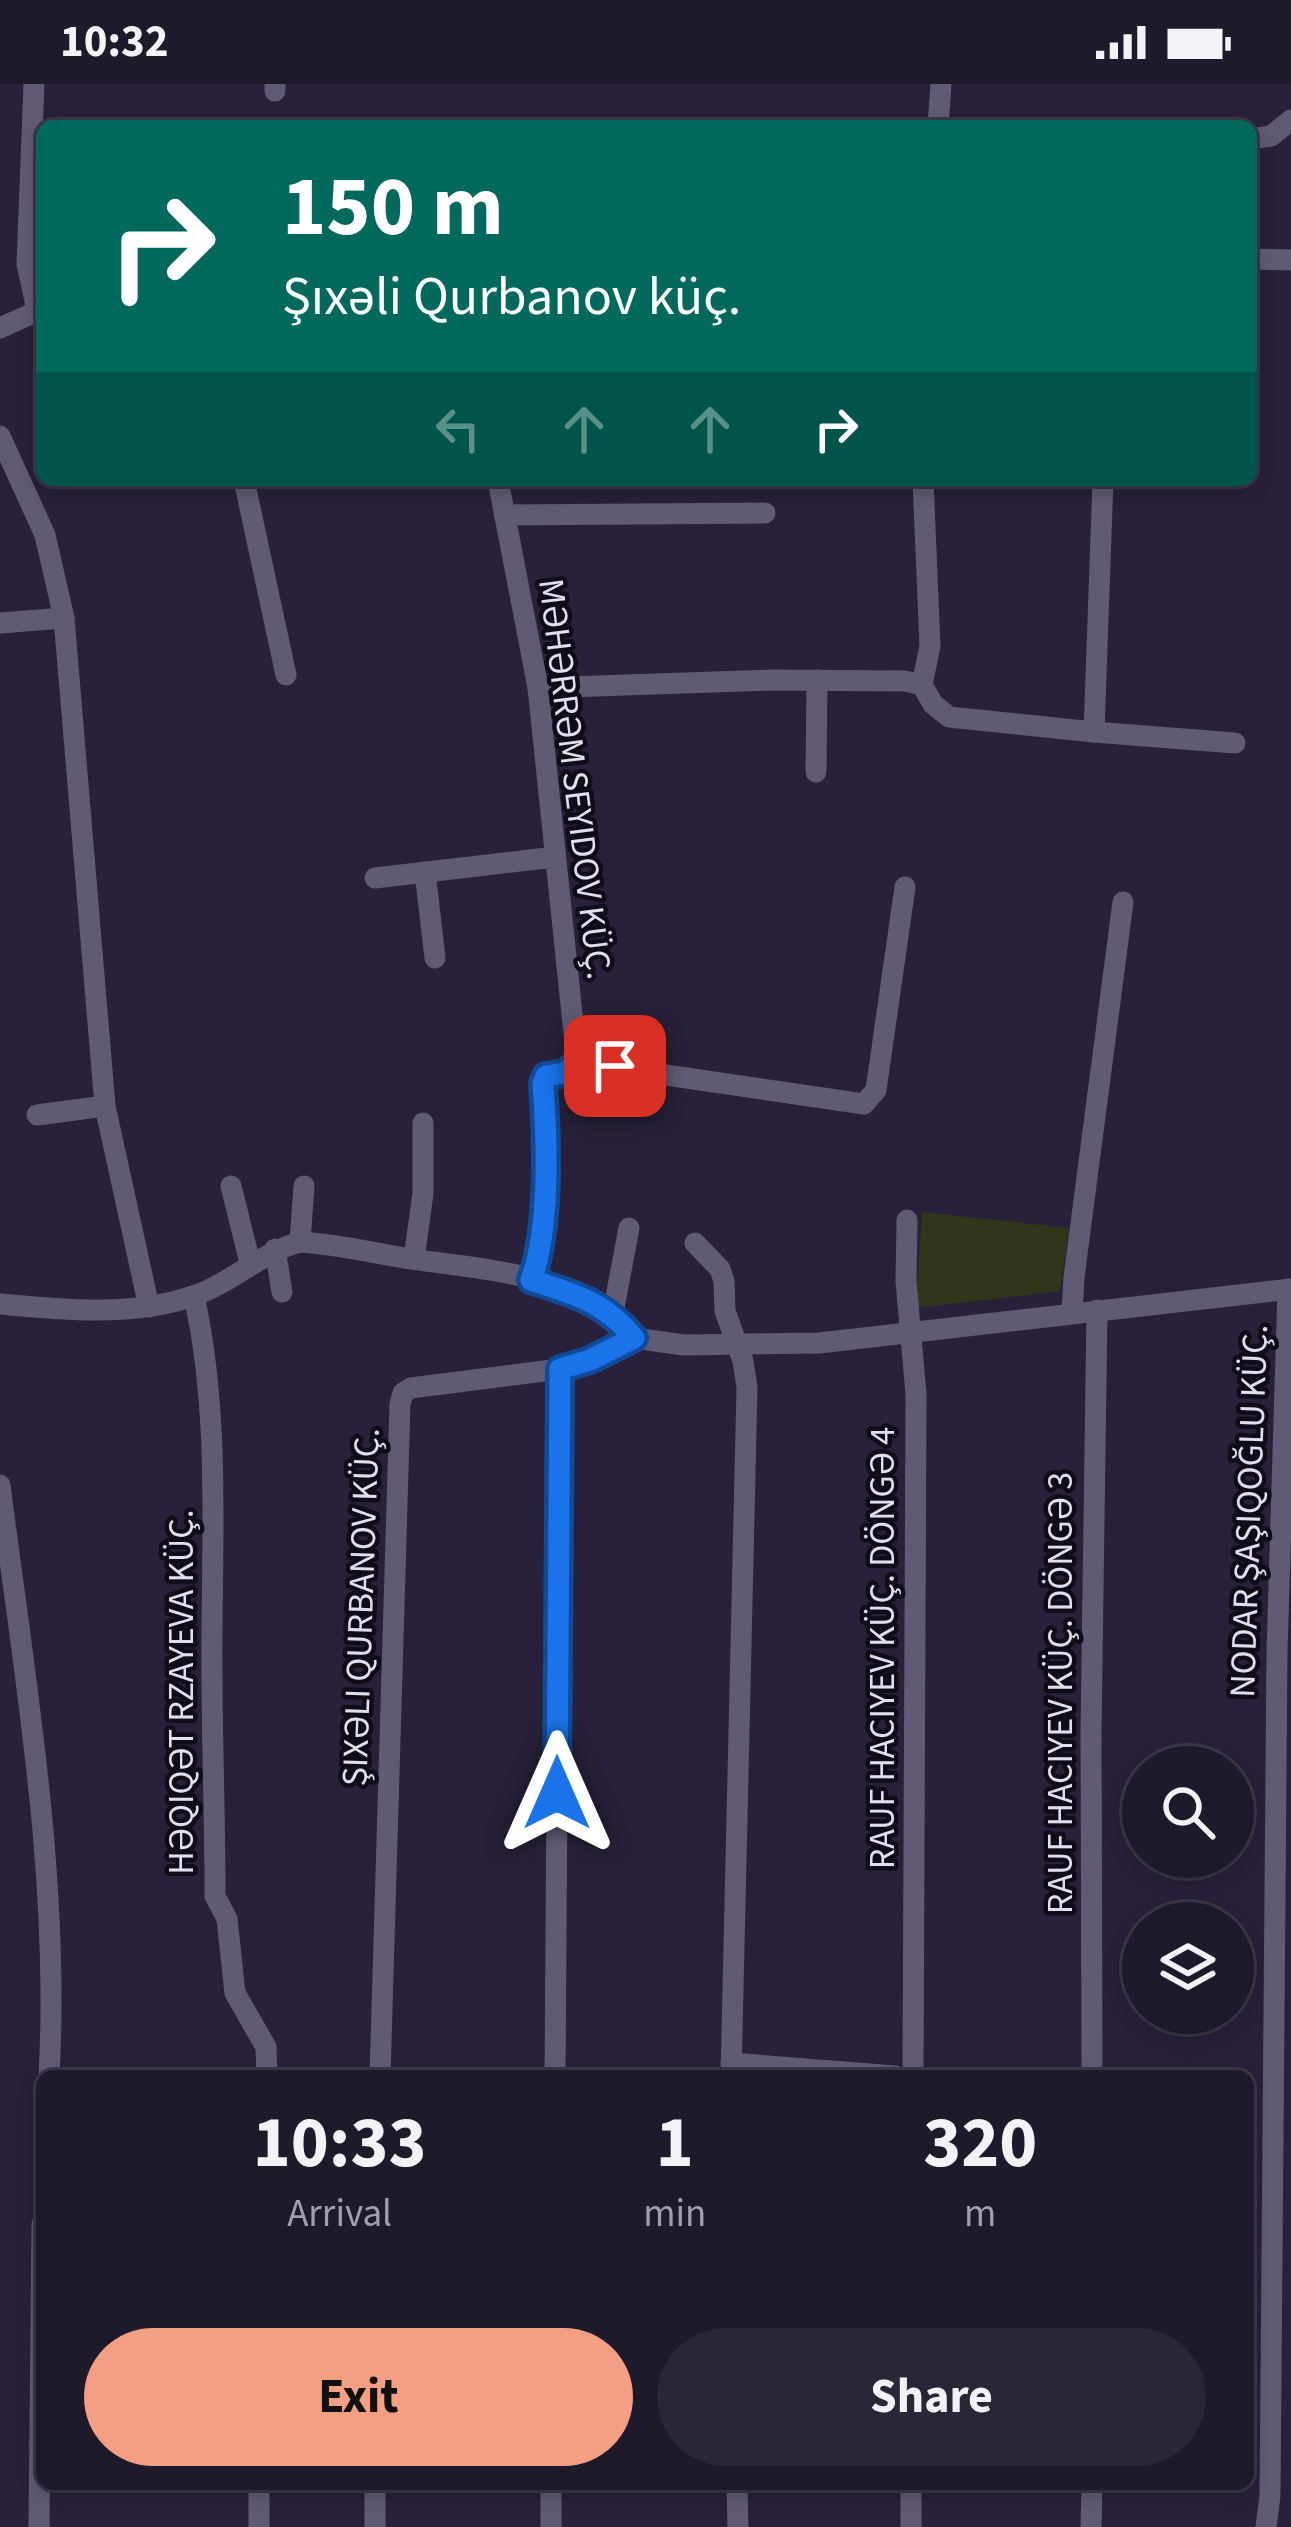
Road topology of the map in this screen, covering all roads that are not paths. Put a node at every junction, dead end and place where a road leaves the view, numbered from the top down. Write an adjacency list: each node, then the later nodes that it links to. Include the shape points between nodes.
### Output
1 (34, 84): 8 (street, via 27,264)
2 (941, 84): 3 (street)
3 (938, 120)
4 (1291, 120): 5 (street)
5 (1257, 138)
6 (1257, 260): 7 (street)
7 (1290, 264)
8 (36, 298)
9 (36, 311): 10 (street)
10 (0, 328)
11 (0, 436): 18 (street, via 45,535)
12 (245, 486): 20 (street)
13 (499, 486): 17 (street, MƏHƏRRƏM SEYIDOV KÜÇ.)
14 (923, 486): 22 (street, via 930,646)
15 (1103, 486): 24 (street)
16 (765, 513): 17 (street)
17 (504, 515): 23 (street, MƏHƏRRƏM SEYIDOV KÜÇ.)
18 (64, 618): 19 (street); 34 (street)
19 (0, 623)
20 (286, 675)
21 (817, 680): 22 (street); 23 (street); 26 (street)
22 (922, 685): 24 (street, via 949,717)
23 (538, 688): 27 (street, MƏHƏRRƏM SEYIDOV KÜÇ.)
24 (1094, 732): 25 (street)
25 (1235, 742)
26 (816, 772)
27 (555, 857): 28 (street); 33 (street, MƏHƏRRƏM SEYIDOV KÜÇ.)
28 (424, 872): 29 (street); 32 (street)
29 (375, 878)
30 (905, 886): 33 (street, via 876,1090 864,1104)
31 (1123, 902): 54 (street)
32 (435, 958)
33 (577, 1062): 46 (street, via 543,1084 547,1136)
34 (105, 1106): 35 (street); 51 (street)
35 (37, 1115)
36 (423, 1123): 44 (street)
37 (231, 1186): 45 (street)
38 (304, 1186): 41 (street)
39 (907, 1220): 55 (street)
40 (629, 1228): 53 (street)
41 (300, 1242): 43 (street); 44 (street)
42 (695, 1243): 57 (street, via 720,1268)
43 (275, 1249): 45 (street); 48 (street)
44 (414, 1259): 46 (street)
45 (250, 1263): 49 (street)
46 (531, 1280): 53 (street)
47 (1289, 1289): 52 (street); 81 (street, via 1276,1652)
48 (282, 1292)
49 (194, 1296): 51 (street); 61 (street, HƏQIQƏT RZAYEVA KÜÇ., via 215,1518 215,1896 226,1919 235,1993 266,2048)
50 (0, 1304): 51 (street)
51 (149, 1306)
52 (1097, 1310): 54 (street); 66 (street)
53 (613, 1313): 56 (street)
54 (1072, 1313): 55 (street)
55 (909, 1334): 57 (street); 65 (street, via 916,1394)
56 (634, 1338): 57 (street); 58 (street)
57 (737, 1346): 64 (street, via 747,1388)
58 (560, 1369): 62 (street, via 411,1388 400,1404); 63 (street)
59 (0, 1485): 60 (street, via 45,1845)
60 (49, 2070)
61 (267, 2070)
62 (380, 2070)
63 (555, 2070)
64 (731, 2070)
65 (913, 2070)
66 (1092, 2070)
67 (39, 2490): 74 (street)
68 (259, 2490): 75 (street)
69 (375, 2490): 76 (street)
70 (551, 2490): 77 (street)
71 (737, 2490): 78 (street)
72 (911, 2490): 79 (street)
73 (1093, 2490): 80 (street)
74 (39, 2527)
75 (259, 2527)
76 (375, 2527)
77 (551, 2527)
78 (738, 2527)
79 (911, 2527)
80 (1091, 2527)
81 (1266, 2527)

